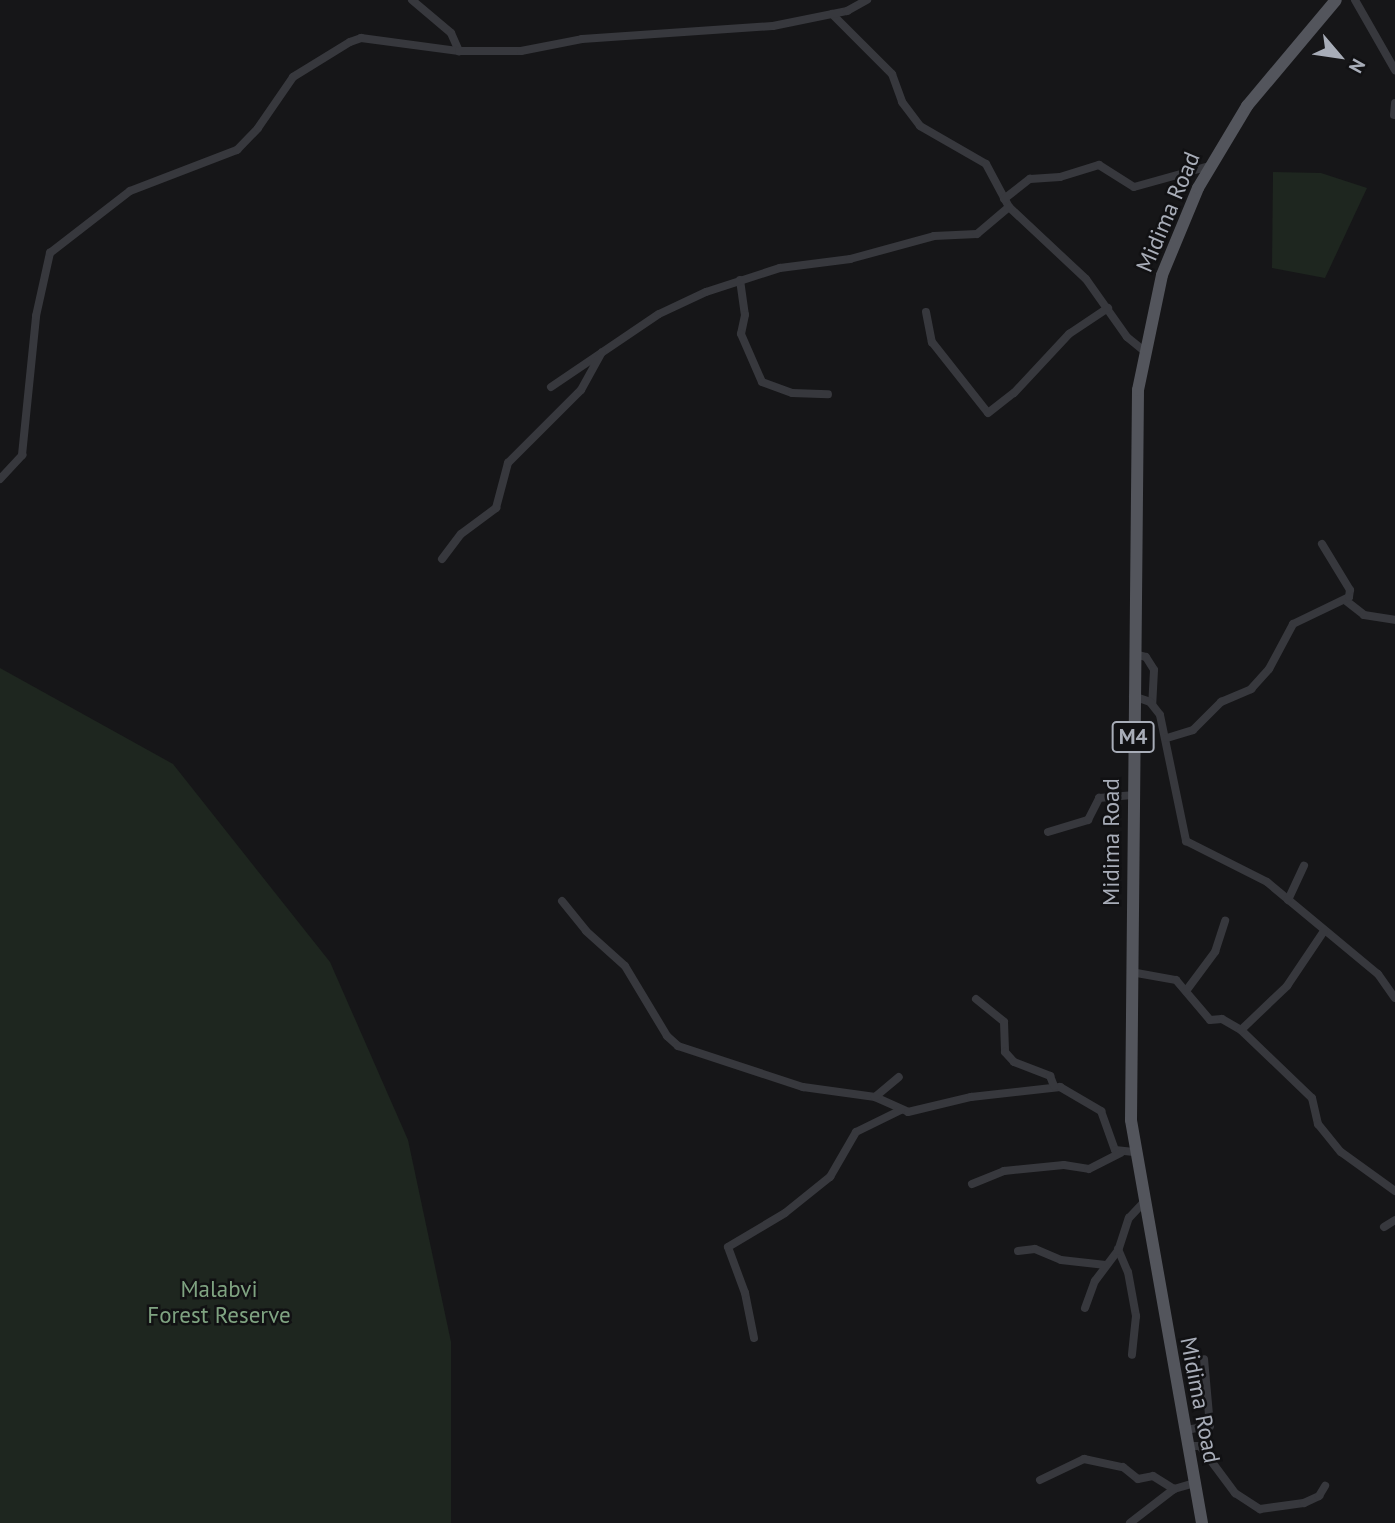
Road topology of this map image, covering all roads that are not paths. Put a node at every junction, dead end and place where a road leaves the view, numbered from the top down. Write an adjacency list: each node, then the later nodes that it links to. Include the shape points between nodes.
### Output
1 (412, 0): 6 (street, via 450,33)
2 (867, 0): 5 (street)
3 (1336, 0): 10 (main road, Midima Road / M4, via 1247,106)
4 (1355, 0): 7 (street)
5 (832, 14): 6 (street, via 757,28 582,39 521,51); 11 (street, via 892,74 915,121 978,156)
6 (459, 51): 19 (street, via 355,40 293,77 237,150 130,191 56,246 43,268 22,455)
7 (1395, 70)
8 (1395, 103): 9 (street)
9 (1394, 115)
10 (1209, 166): 11 (street, via 1134,187 1099,165 1060,177 1030,179); 15 (main road, Midima Road / M4, via 1170,250)
11 (1006, 203): 12 (street, via 977,234 923,238 850,260 808,263); 13 (street, via 1086,279)
12 (740, 281): 16 (street, via 670,307); 18 (street, via 745,315 741,334 762,382 792,393)
13 (1108, 308): 14 (street, via 1069,334 1014,393 988,413 932,342); 15 (street, via 1127,337)
14 (926, 312)
15 (1143, 351): 24 (main road, Midima Road / M4, via 1135,454)
16 (602, 352): 17 (street); 21 (street, via 581,390 508,463 496,508 461,534)
17 (551, 387)
18 (828, 394)
19 (0, 479)
20 (1321, 544): 22 (street, via 1350,590)
21 (442, 559)
22 (1345, 600): 23 (street, via 1364,615); 27 (street, via 1293,624 1269,669 1251,689 1221,702 1193,730)
23 (1395, 620)
24 (1134, 654): 25 (main road, Midima Road / M4); 26 (street, via 1146,657 1154,670)
25 (1133, 696): 26 (street); 28 (main road, Midima Road / M4)
26 (1152, 704): 27 (street)
27 (1167, 738): 31 (street, via 1186,841 1252,871)
28 (1132, 795): 29 (street, via 1099,798 1088,820); 35 (main road, Midima Road / M4)
29 (1048, 832)
30 (1304, 866): 31 (street)
31 (1288, 900): 34 (street)
32 (562, 901): 42 (street, via 586,931 625,966 671,1041 803,1087)
33 (1225, 921): 36 (street, via 1214,952)
34 (1324, 931): 37 (street, via 1378,974); 39 (street, via 1281,994)
35 (1131, 972): 36 (street, via 1162,975); 44 (main road, Midima Road / M4)
36 (1186, 991): 39 (street, via 1210,1020 1222,1019)
37 (1395, 998)
38 (976, 999): 41 (street, via 1004,1022 1005,1052 1014,1062 1050,1076)
39 (1241, 1030): 46 (street, via 1312,1098 1318,1124 1341,1152)
40 (899, 1077): 42 (street)
41 (1054, 1086): 43 (street, via 971,1097 916,1112); 44 (street, via 1096,1106 1111,1146)
42 (875, 1097): 43 (street)
43 (901, 1110): 54 (street, via 856,1132 830,1177 785,1213 728,1247 745,1293)
44 (1128, 1152): 45 (street, via 1089,1169 1064,1165 1004,1171); 47 (main road, Midima Road / M4)
45 (972, 1184)
46 (1395, 1191)
47 (1144, 1202): 50 (street, via 1129,1218); 57 (main road, Midima Road / M4)
48 (1395, 1220): 49 (street)
49 (1384, 1227)
50 (1118, 1249): 52 (street); 55 (street, via 1128,1272 1136,1316)
51 (1018, 1251): 52 (street, via 1035,1249 1061,1260)
52 (1106, 1265): 53 (street)
53 (1085, 1308)
54 (754, 1338)
55 (1132, 1355)
56 (1204, 1359): 57 (street, via 1210,1426)
57 (1185, 1430): 58 (main road, Midima Road / M4)
58 (1188, 1446): 60 (main road, Midima Road / M4); 61 (street, via 1200,1446 1235,1493 1260,1508 1304,1503 1319,1496)
59 (1040, 1480): 62 (street, via 1084,1459 1123,1467 1138,1479 1153,1476)
60 (1195, 1483): 62 (street); 64 (main road, Midima Road / M4)
61 (1325, 1486)
62 (1174, 1489): 63 (street)
63 (1130, 1523)
64 (1202, 1523)

